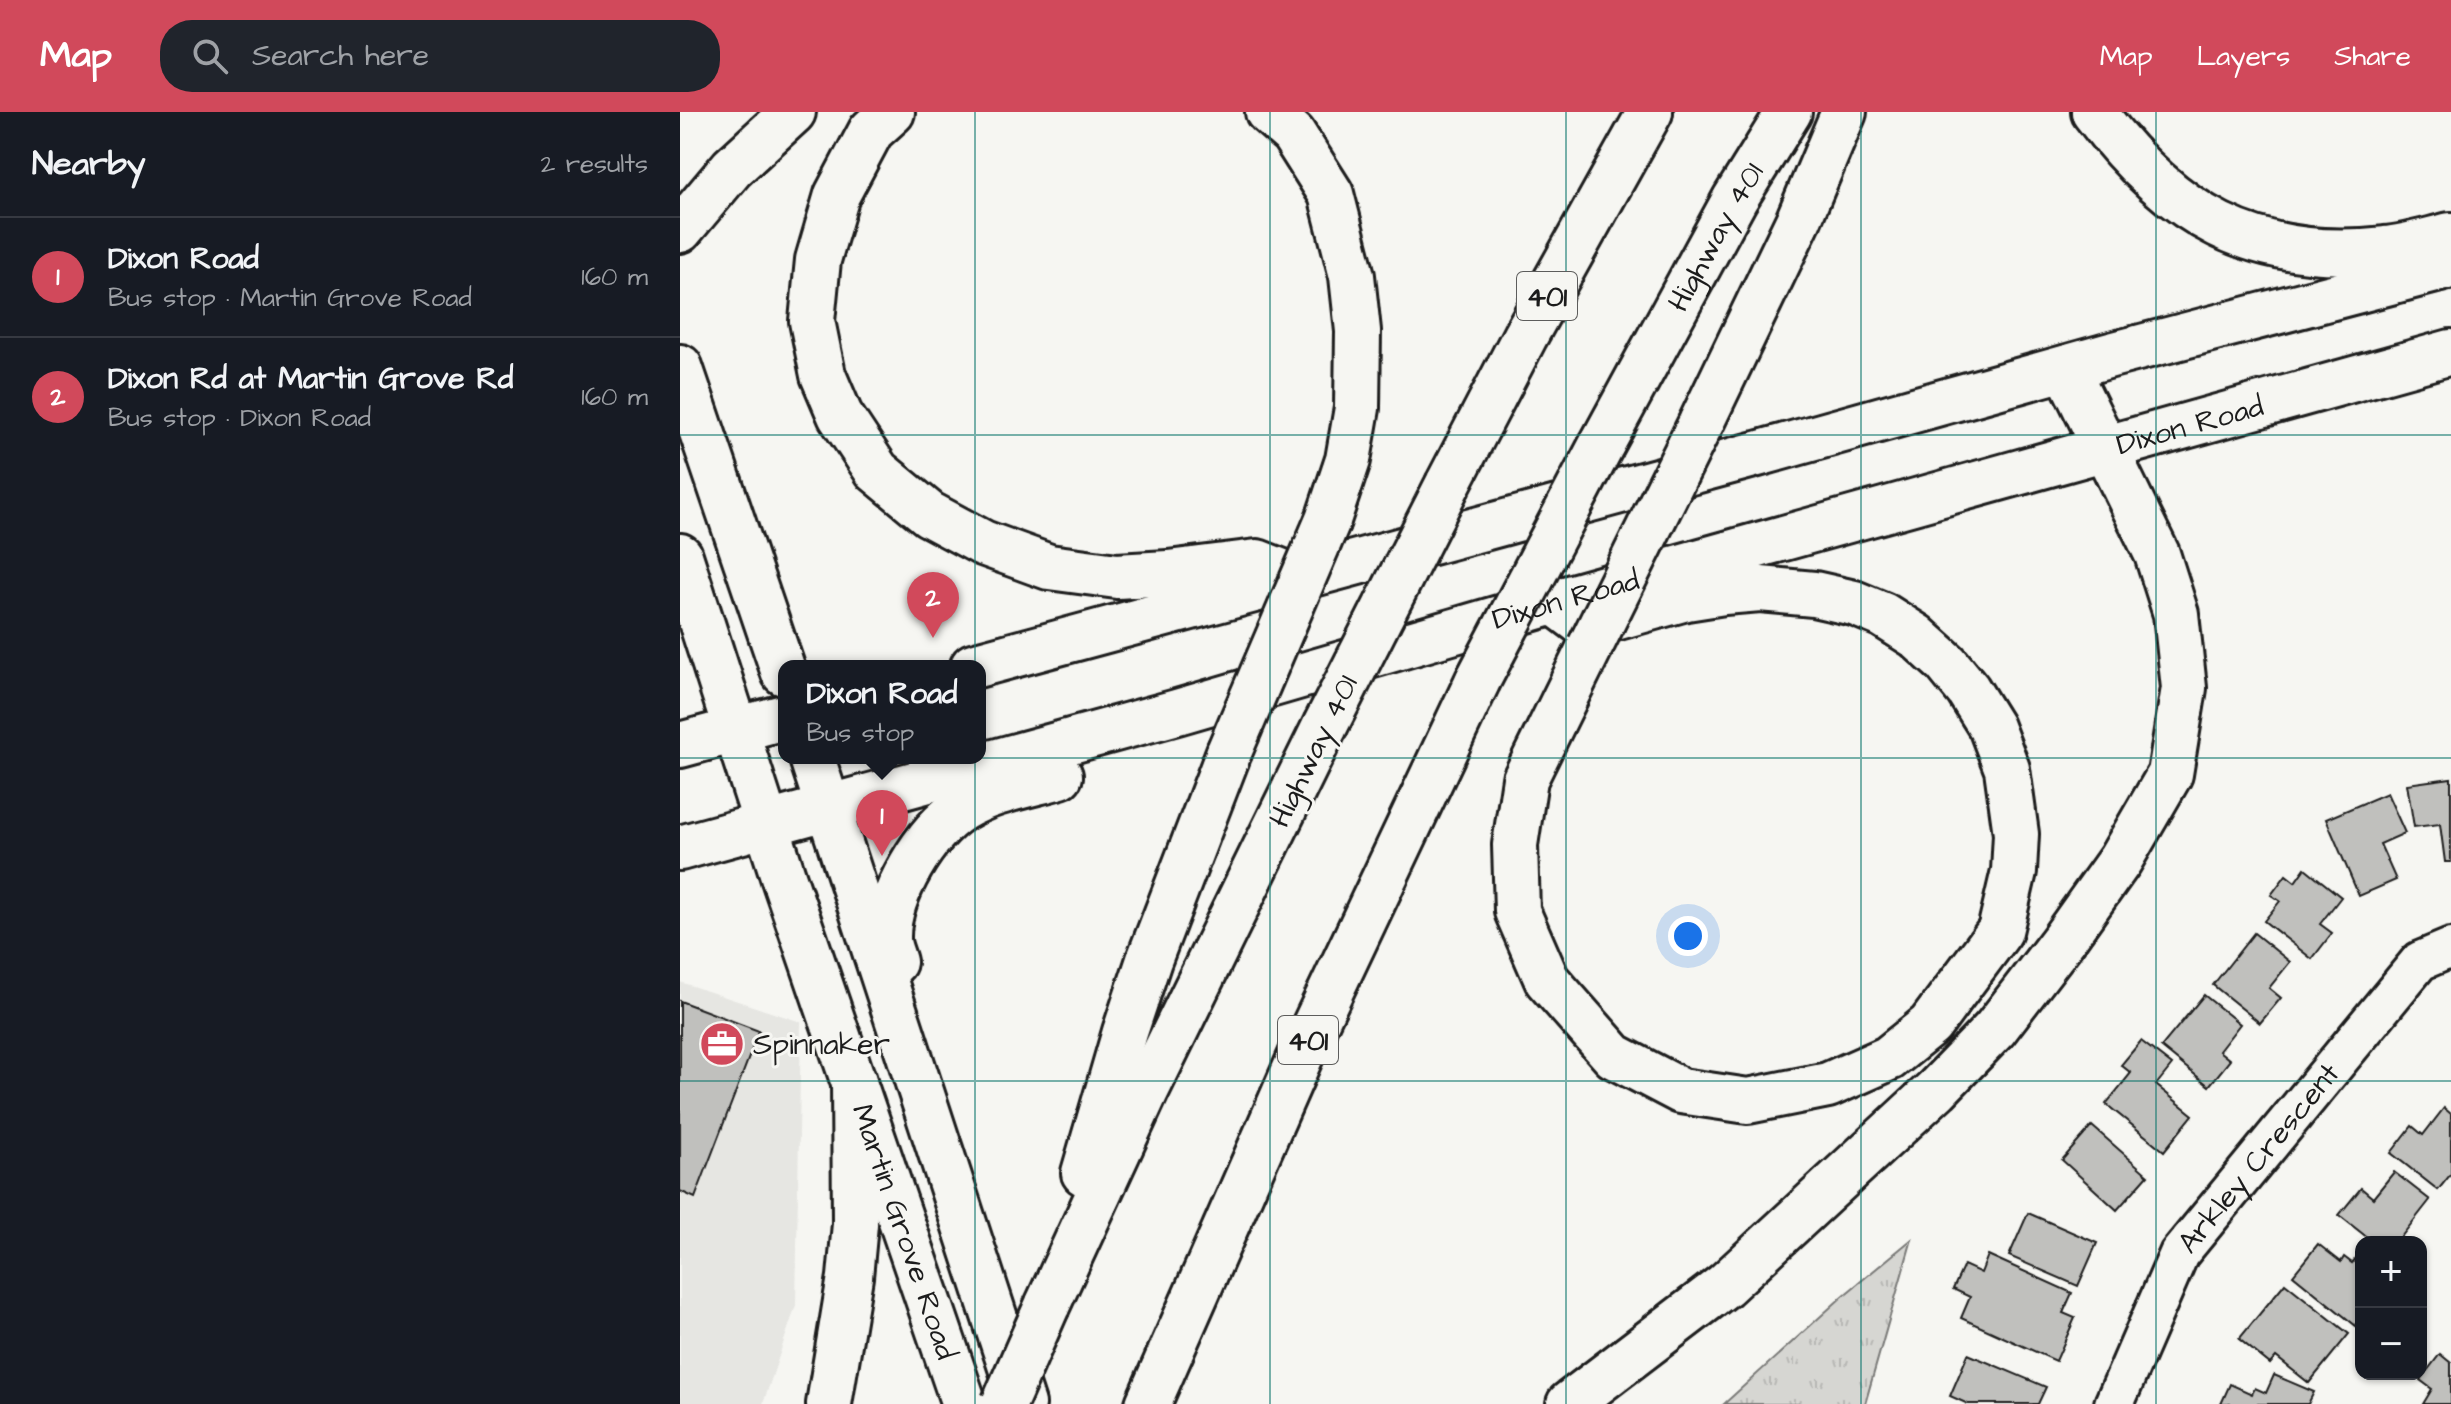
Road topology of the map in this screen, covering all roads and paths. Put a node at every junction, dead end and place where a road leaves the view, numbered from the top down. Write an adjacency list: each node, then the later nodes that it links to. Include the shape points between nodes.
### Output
1 (793, 112): 8 (main road, via 732,168)
2 (892, 112): 16 (main road, via 871,131 837,195 818,260 812,321 823,375 840,415 877,471 929,514 983,543 1049,567 1117,576 1257,562)
3 (1268, 112): 31 (main road, bridge, via 1293,134 1331,194 1352,276 1357,408 1348,460 1173,892 1125,1032)
4 (1650, 112): 31 (main road, Highway 401 / 401, bridge, via 1525,336 1325,726)
5 (1789, 112): 36 (main road, Highway 401 / 401, bridge, via 1735,199 1478,680 1310,1035)
6 (1844, 112): 17 (main road, bridge, via 1799,219 1701,423 1590,647 1525,779 1515,845 1517,911 1547,980 1614,1056 1681,1091 1748,1101 1828,1085 1889,1058 1930,1025 2000,931 2014,871 2016,834 2007,769 1991,727 1946,663 1894,622 1854,603 1814,594 1724,592 1686,598 1586,626)
7 (2094, 112): 9 (main road, via 2160,186 2188,209 2249,239 2276,247 2338,252 2387,249)
8 (680, 230)
9 (2451, 235)
10 (2451, 266): 13 (main road)
11 (2451, 352): 14 (main road, Dixon Road)
12 (680, 367): 18 (main road)
13 (2066, 368): 14 (main road); 16 (main road)
14 (2106, 449): 17 (main road, Dixon Road); 37 (main road, via 2157,554 2176,614 2184,688 2170,774 2120,860 1995,1029 1725,1285)
15 (680, 556): 22 (main road, Martin Grove Road)
16 (1295, 577): 19 (main road)
17 (1554, 602): 20 (main road, Dixon Road)
18 (780, 660)
19 (986, 662)
20 (1177, 712): 25 (main road, Dixon Road); 29 (main road, via 1162,747 984,799 961,809 926,842 902,883 888,939 908,1011)
21 (778, 719): 22 (main road)
22 (736, 730): 23 (main road); 26 (main road, Martin Grove Road)
23 (680, 745)
24 (814, 764): 25 (main road, Martin Grove Road)
25 (829, 808): 26 (main road, Dixon Road); 29 (main road, Martin Grove Road)
26 (767, 825): 27 (main road, Dixon Road); 30 (main road, Martin Grove Road)
27 (680, 848)
28 (2451, 948): 38 (street, Arkley Crescent, via 2420,961 2179,1254)
29 (903, 1030): 35 (main road, Martin Grove Road)
30 (854, 1081): 32 (main road, via 855,1224); 33 (main road, Martin Grove Road)
31 (1047, 1306): 34 (main road, Highway 401 / 401, bridge)
32 (829, 1404)
33 (964, 1404)
34 (1004, 1404)
35 (1023, 1404)
36 (1148, 1404)
37 (1569, 1404)
38 (2114, 1404)

